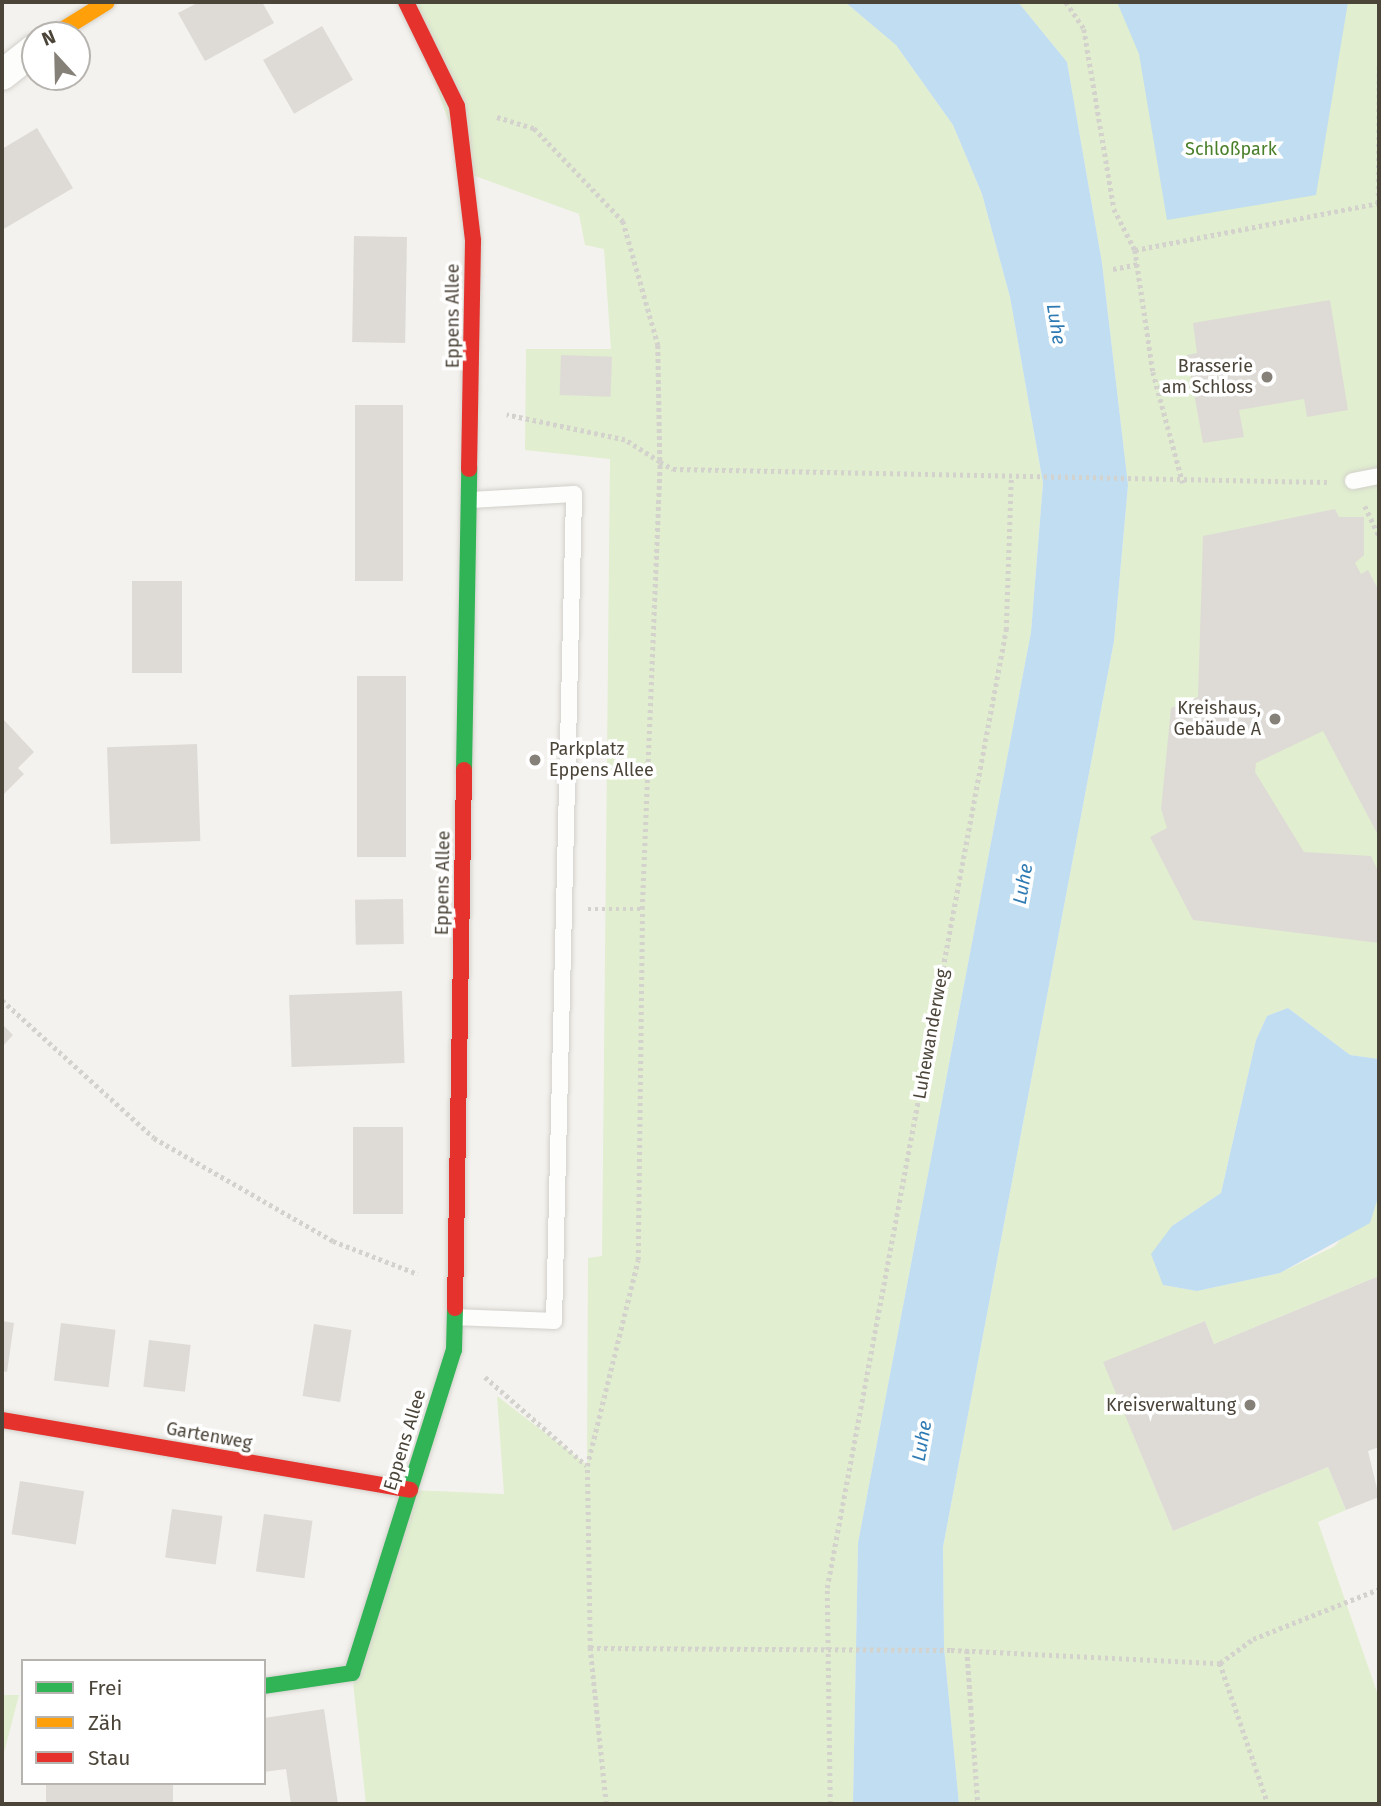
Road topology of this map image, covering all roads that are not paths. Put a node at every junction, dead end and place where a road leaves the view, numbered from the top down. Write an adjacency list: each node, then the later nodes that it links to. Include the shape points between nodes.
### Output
1 (107, 2): 3 (street)
2 (406, 2): 8 (street, Eppens Allee, via 457,106 473,241)
3 (76, 21)
4 (21, 61): 5 (street)
5 (2, 75)
6 (1379, 476): 7 (lane)
7 (1353, 481)
8 (470, 500): 9 (street, Eppens Allee); 9 (lane, via 574,494 554,1321)
9 (454, 1317): 11 (street, Eppens Allee, via 454,1350)
10 (2, 1420): 11 (street, Gartenweg)
11 (410, 1490): 12 (street, Eppens Allee, via 352,1673)
12 (266, 1686)

